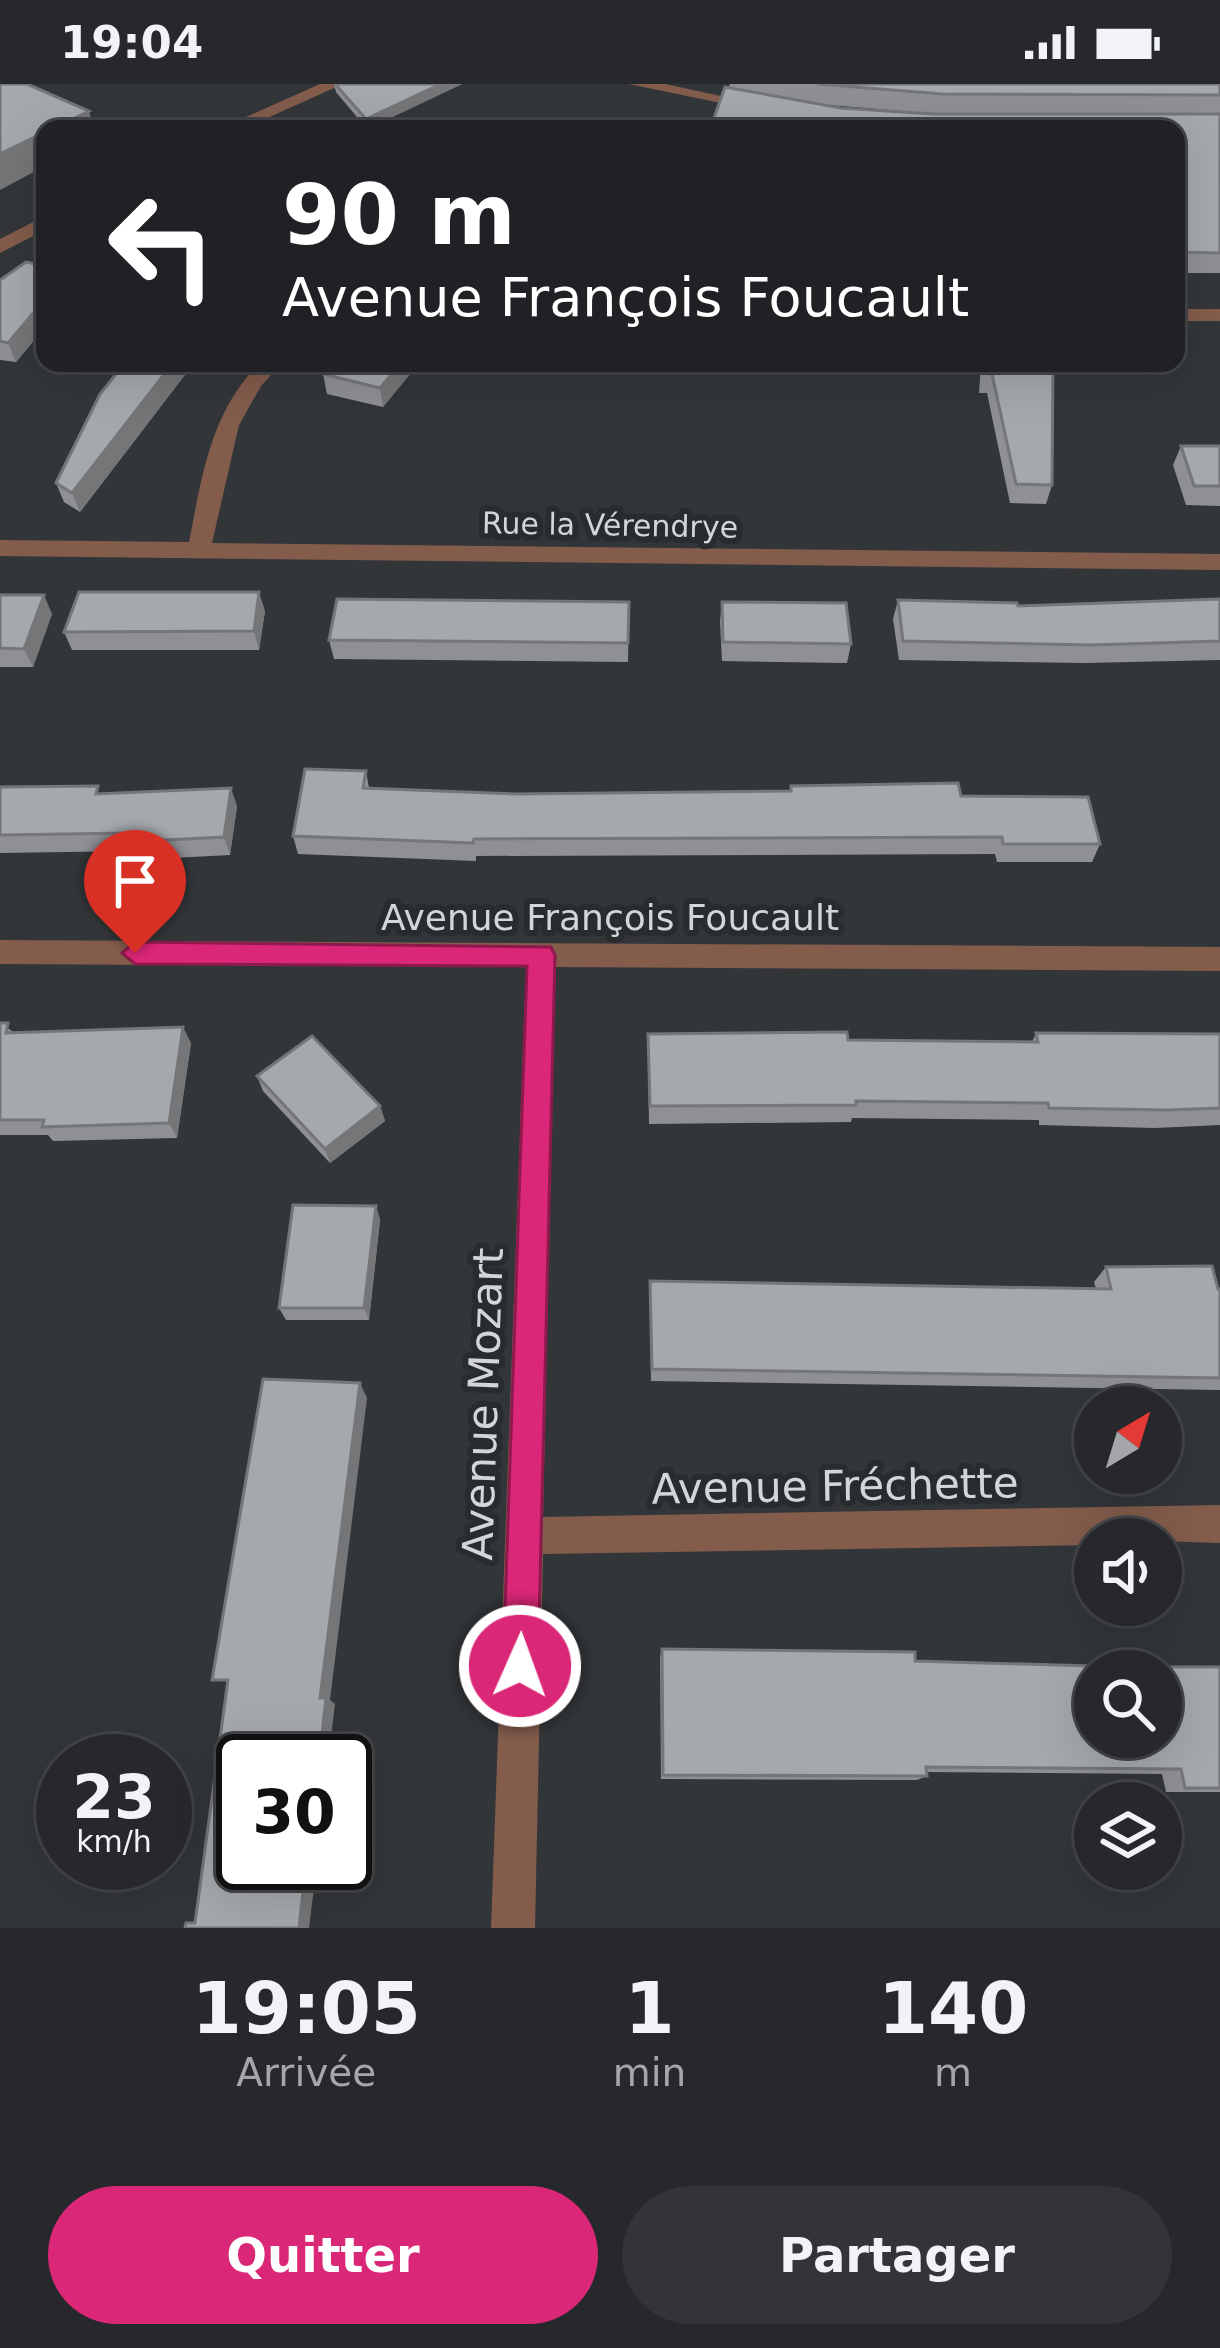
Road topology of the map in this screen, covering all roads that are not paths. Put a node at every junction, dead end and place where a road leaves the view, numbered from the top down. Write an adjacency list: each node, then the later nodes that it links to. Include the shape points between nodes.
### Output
1 (335, 84): 5 (street)
2 (637, 84): 3 (street)
3 (658, 87): 4 (street)
4 (770, 107)
5 (249, 120)
6 (36, 226): 7 (street)
7 (0, 247)
8 (1185, 315): 9 (street)
9 (1220, 315)
10 (261, 372): 12 (street, via 225,426)
11 (0, 548): 12 (street, Rue la Vérendrye)
12 (199, 550): 13 (street, Rue la Vérendrye)
13 (1220, 562)
14 (0, 952): 15 (street, Avenue François Foucault)
15 (541, 955): 16 (street, Avenue François Foucault); 18 (street, Avenue Mozart)
16 (1220, 959)
17 (1220, 1524): 18 (street, Avenue Fréchette)
18 (524, 1536): 19 (street, Avenue Mozart)
19 (513, 1928)

